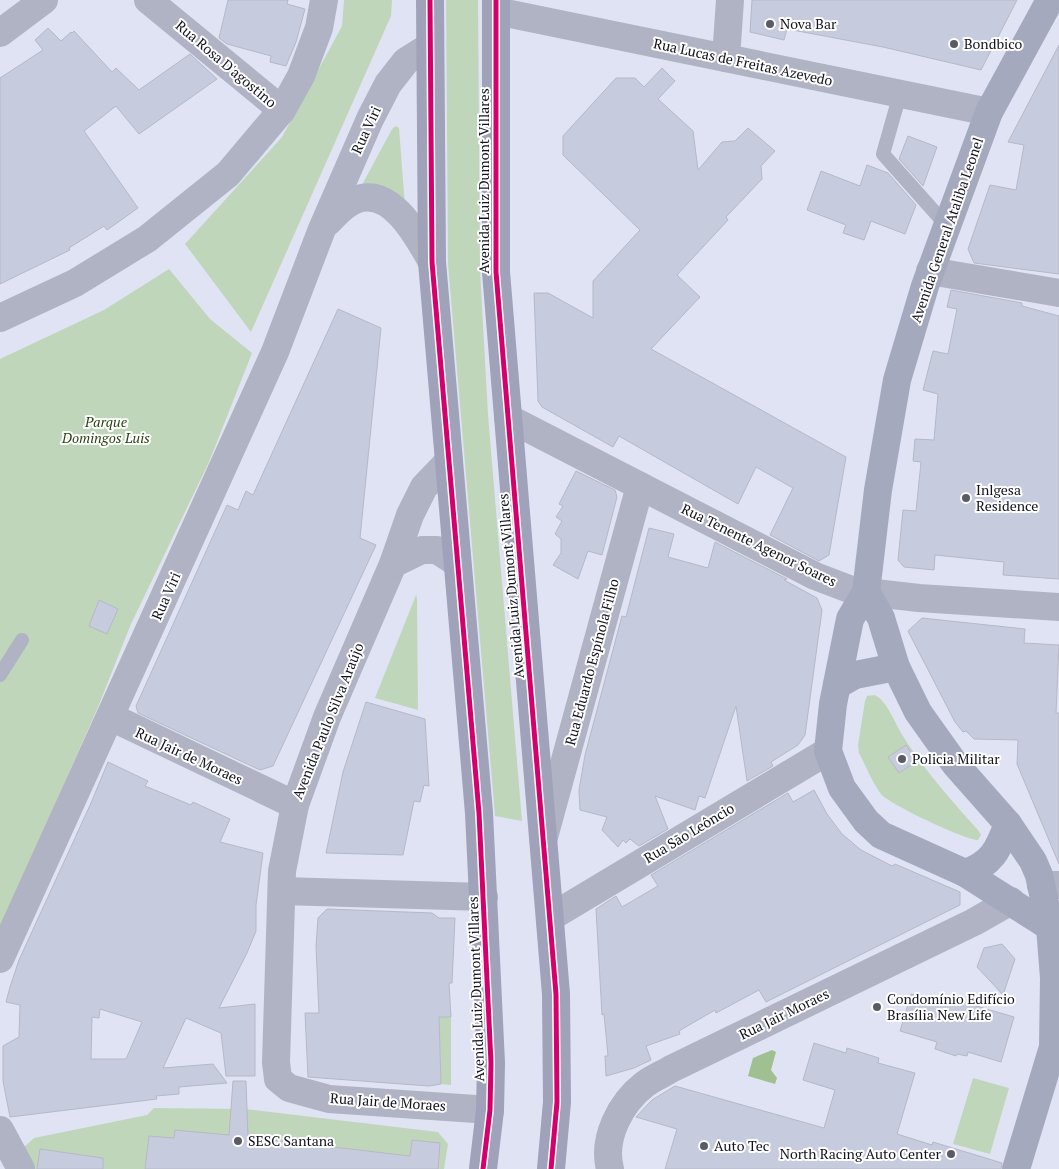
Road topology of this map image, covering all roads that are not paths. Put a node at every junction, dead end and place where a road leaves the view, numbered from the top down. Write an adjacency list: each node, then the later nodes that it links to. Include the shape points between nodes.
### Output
1 (44, 0): 8 (street)
2 (148, 0): 12 (street, Rua Rosa D'agostino)
3 (324, 0): 12 (street, via 319,28 302,76)
4 (430, 0): 9 (main road, Avenida Luiz Dumont Villares)
5 (730, 0): 10 (street)
6 (1050, 0): 13 (main road, Avenida General Ataliba Leonel)
7 (496, 6): 10 (street, Rua Lucas de Freitas Azevedo); 20 (main road, Avenida Luiz Dumont Villares, via 496,272)
8 (0, 33)
9 (430, 46): 15 (street, Rua Viri, via 406,61 388,84); 16 (main road, Avenida Luiz Dumont Villares)
10 (726, 58): 11 (street, Rua Lucas de Freitas Azevedo)
11 (900, 94): 13 (street, Rua Lucas de Freitas Azevedo); 14 (lane, via 883,154)
12 (282, 110): 19 (street, via 228,174 147,239 75,283)
13 (989, 112): 14 (main road, Avenida General Ataliba Leonel)
14 (947, 226): 17 (main road, Avenida General Ataliba Leonel)
15 (322, 229): 16 (street, Rua Viri, via 342,208 356,199 374,198 401,213); 31 (street, Rua Viri, via 275,352)
16 (432, 262): 21 (main road, Avenida Luiz Dumont Villares)
17 (930, 272): 18 (street); 25 (main road, Avenida General Ataliba Leonel, via 897,380 878,490)
18 (1059, 293)
19 (0, 318)
20 (508, 418): 22 (street, Rua Tenente Agenor Soares); 35 (main road, Avenida Luiz Dumont Villares)
21 (448, 462): 23 (main road, Avenida Luiz Dumont Villares); 24 (street, Avenida Paulo Silva Araújo, via 424,487 410,514)
22 (640, 486): 25 (street, Rua Tenente Agenor Soares, via 815,576 857,592); 35 (street, Rua Eduardo Espínola Filho)
23 (457, 563): 24 (street, via 437,550 422,550); 39 (main road, Avenida Luiz Dumont Villares)
24 (393, 564): 33 (street, Avenida Paulo Silva Araújo, via 327,718)
25 (866, 592): 26 (street, Rua Tenente Agenor Soares); 28 (main road, via 881,618); 30 (main road, Avenida General Ataliba Leonel, via 850,618)
26 (1059, 607)
27 (22, 640): 29 (lane)
28 (896, 667): 30 (main road, via 855,675); 34 (main road, via 908,695 927,725 955,764)
29 (0, 675)
30 (837, 685): 32 (main road, Avenida General Ataliba Leonel)
31 (111, 717): 33 (street, Rua Jair de Moraes); 43 (street, Rua Viri)
32 (828, 750): 36 (main road, Avenida General Ataliba Leonel, via 842,788 866,821 881,835); 41 (street, Rua São Leôncio)
33 (295, 805): 38 (street, Avenida Paulo Silva Araújo, via 282,871)
34 (1008, 824): 36 (main road, via 989,861); 37 (main road)
35 (544, 837): 41 (main road, Avenida Luiz Dumont Villares)
36 (965, 873): 40 (main road, Avenida General Ataliba Leonel)
37 (1050, 885): 42 (main road)
38 (282, 891): 39 (street); 45 (street, Avenida Paulo Silva Araújo)
39 (484, 897): 46 (main road, Avenida Luiz Dumont Villares)
40 (1011, 901): 42 (main road, Avenida General Ataliba Leonel); 51 (street, Rua Jair Moraes, via 644,1085 620,1112 614,1125 607,1148)
41 (551, 917): 50 (main road, Avenida Luiz Dumont Villares, via 558,1043)
42 (1050, 926): 44 (main road)
43 (0, 959)
44 (1056, 1047): 52 (main road)
45 (276, 1062): 46 (street, Rua Jair de Moraes, via 278,1079 289,1088 329,1099)
46 (490, 1110): 49 (main road, Avenida Luiz Dumont Villares)
47 (0, 1130): 48 (street)
48 (21, 1169)
49 (483, 1169)
50 (552, 1169)
51 (610, 1169)
52 (1016, 1169)

